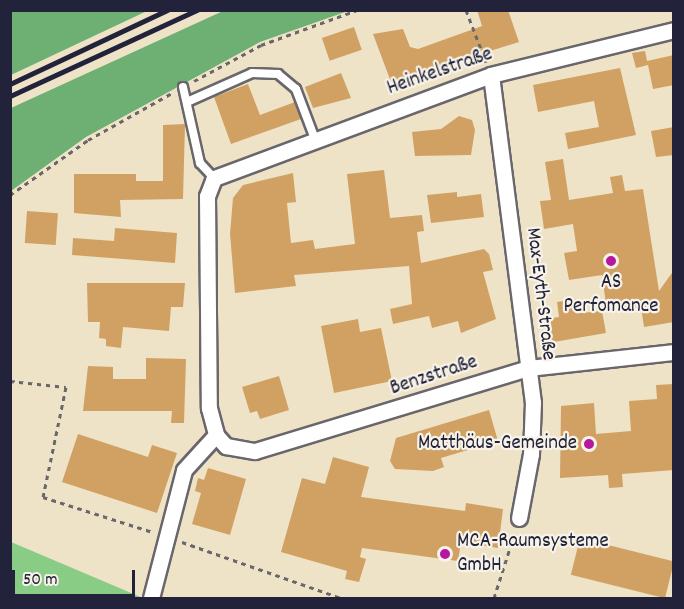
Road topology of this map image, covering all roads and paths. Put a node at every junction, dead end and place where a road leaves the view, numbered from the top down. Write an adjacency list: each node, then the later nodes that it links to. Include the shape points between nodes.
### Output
1 (466, 10): 3 (path)
2 (674, 30): 3 (street, Heinkelstraße)
3 (491, 75): 6 (street, Heinkelstraße); 9 (street, Max-Eyth-Straße)
4 (183, 87): 5 (lane)
5 (187, 102): 6 (lane, via 252,73 278,74 296,89); 7 (lane, via 200,163)
6 (315, 139): 7 (street, Heinkelstraße)
7 (219, 174): 11 (street, via 207,196 209,408)
8 (674, 352): 9 (street, Benzstraße)
9 (529, 368): 11 (street, Benzstraße, via 278,447 237,451); 12 (street, Max-Eyth-Straße, via 531,454)
10 (10, 381): 13 (path, via 66,387 43,497)
11 (216, 435): 13 (street, via 184,470)
12 (519, 519): 16 (path)
13 (166, 537): 14 (street); 15 (path)
14 (152, 598)
15 (341, 598)
16 (494, 598)

